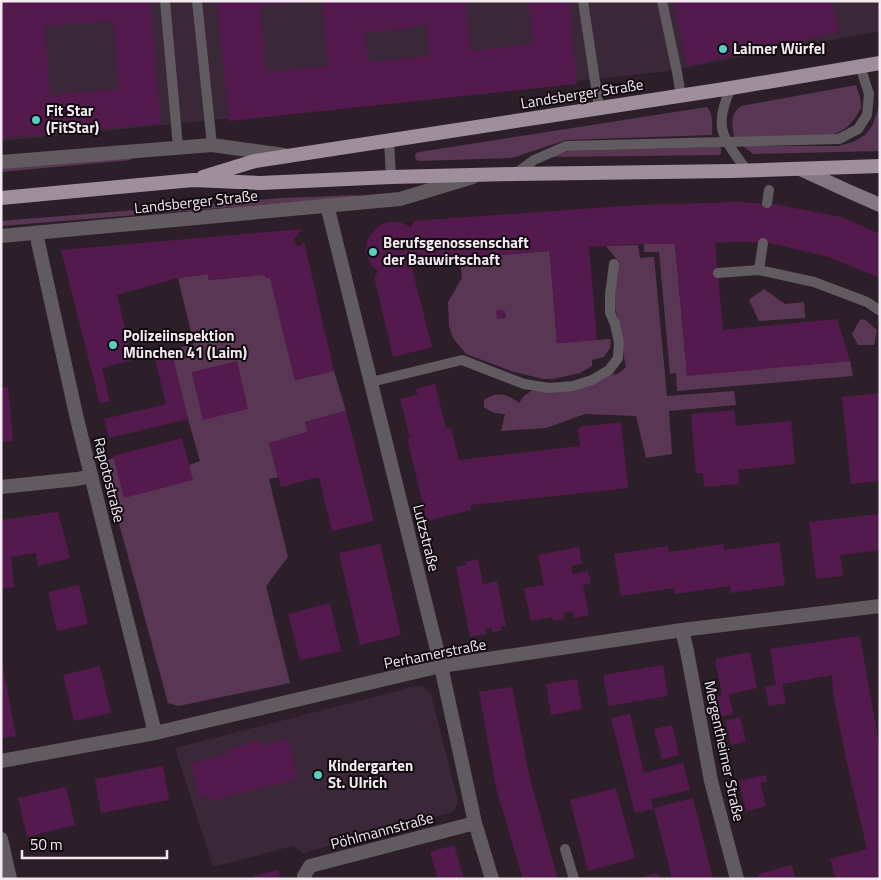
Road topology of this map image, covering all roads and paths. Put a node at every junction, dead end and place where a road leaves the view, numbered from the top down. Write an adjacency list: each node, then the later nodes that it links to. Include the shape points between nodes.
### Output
1 (165, 1): 13 (lane)
2 (196, 1): 12 (lane)
3 (662, 1): 8 (lane)
4 (583, 2): 9 (lane)
5 (878, 60): 6 (main road, Landsberger Straße)
6 (860, 66): 7 (main road, Landsberger Straße); 11 (lane, via 869,94 867,115 858,129 839,139)
7 (731, 88): 8 (main road, Landsberger Straße); 11 (lane, via 724,102 721,120)
8 (681, 96): 9 (main road, Landsberger Straße)
9 (599, 108): 10 (main road, Landsberger Straße)
10 (389, 140): 14 (main road, Landsberger Straße); 21 (lane)
11 (726, 142): 18 (lane); 19 (lane, via 566,146 534,160)
12 (212, 145): 13 (street, Landsberger Straße); 14 (street, Landsberger Straße)
13 (178, 147): 15 (street, Landsberger Straße)
14 (290, 156): 22 (main road, Landsberger Straße, via 254,161)
15 (1, 162)
16 (880, 166): 17 (main road, Landsberger Straße)
17 (800, 169): 18 (main road, Landsberger Straße); 27 (main road)
18 (747, 171): 19 (main road, Landsberger Straße)
19 (515, 174): 20 (main road, Landsberger Straße)
20 (481, 175): 21 (main road, Landsberger Straße); 26 (street, Landsberger Straße, via 400,198)
21 (391, 177): 22 (main road, Landsberger Straße, via 260,183)
22 (193, 180): 24 (main road, Landsberger Straße)
23 (769, 190): 25 (lane)
24 (1, 198)
25 (767, 203)
26 (327, 205): 28 (street, Landsberger Straße); 35 (street, Lutzstraße)
27 (880, 205)
28 (36, 233): 29 (street, Landsberger Straße); 36 (street, Rapotostraße)
29 (1, 236)
30 (763, 243): 32 (lane)
31 (614, 264): 35 (lane, via 610,313 619,343 618,358 609,370 592,380 549,388 524,384 462,360)
32 (759, 270): 33 (lane); 34 (lane, via 814,282 867,302)
33 (718, 273)
34 (880, 311)
35 (370, 382): 40 (street, Lutzstraße)
36 (91, 476): 37 (street); 41 (street, Rapotostraße)
37 (1, 487)
38 (880, 606): 39 (street, Perhamerstraße)
39 (682, 630): 40 (street, Perhamerstraße); 50 (street, Mergentheimer Straße, via 711,781)
40 (441, 666): 41 (street, Perhamerstraße); 43 (street, Lutzstraße)
41 (155, 733): 42 (street, Perhamerstraße)
42 (1, 761)
43 (475, 823): 47 (street, Pöhlmannstraße, via 310,866); 48 (street, Lutzstraße)
44 (1, 839): 46 (street)
45 (565, 848): 49 (lane)
46 (10, 879)
47 (305, 879)
48 (492, 879)
49 (574, 879)
50 (737, 879)

